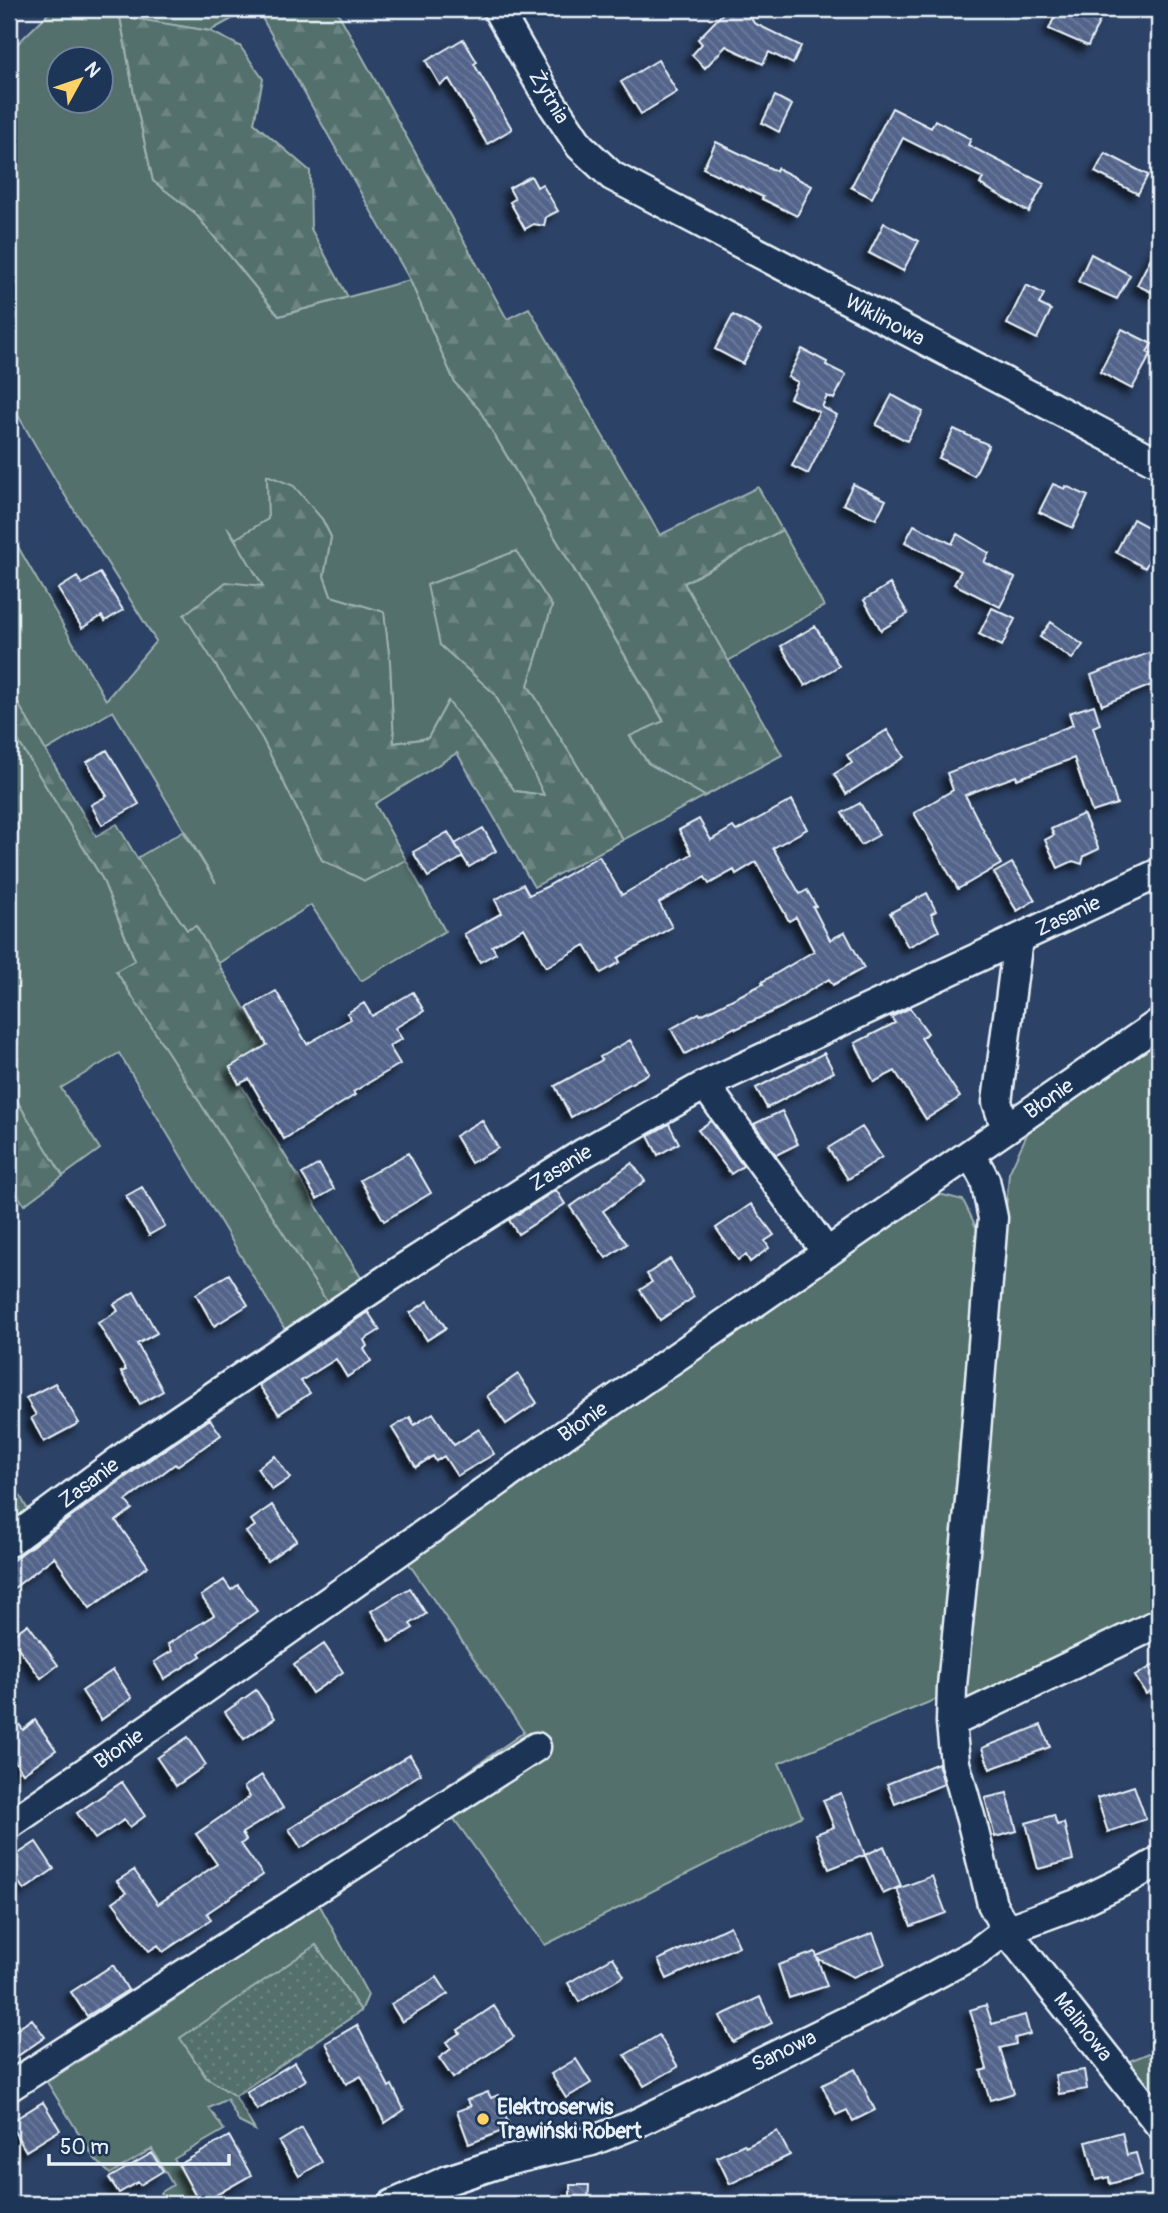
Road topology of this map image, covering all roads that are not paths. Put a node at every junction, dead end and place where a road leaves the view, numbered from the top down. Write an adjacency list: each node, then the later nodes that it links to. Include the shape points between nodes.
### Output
1 (498, 9): 2 (street, Żytnia, via 580,146)
2 (612, 176): 3 (street, Wiklinowa)
3 (1159, 463)
4 (1159, 873): 5 (street, Zasanie)
5 (1018, 939): 7 (street, Zasanie); 8 (street, via 997,1102)
6 (1159, 1023): 8 (street, Błonie)
7 (705, 1085): 10 (street); 11 (street, Zasanie, via 582,1154 399,1271 132,1451)
8 (1006, 1129): 9 (street, Błonie)
9 (971, 1154): 10 (street, Błonie); 13 (street, Malinowa, via 985,1180 993,1218)
10 (827, 1253): 15 (street, Błonie)
11 (9, 1542)
12 (1159, 1623): 13 (street)
13 (951, 1723): 17 (street, Malinowa, via 955,1763 992,1905)
14 (536, 1746): 18 (street)
15 (9, 1825)
16 (1159, 1861): 17 (street, Sanowa, via 1074,1905)
17 (1006, 1930): 19 (street, Malinowa); 20 (street, Sanowa, via 976,1953 871,2009 635,2124 592,2141 448,2180)
18 (9, 2087)
19 (1159, 2123)
20 (393, 2204)

